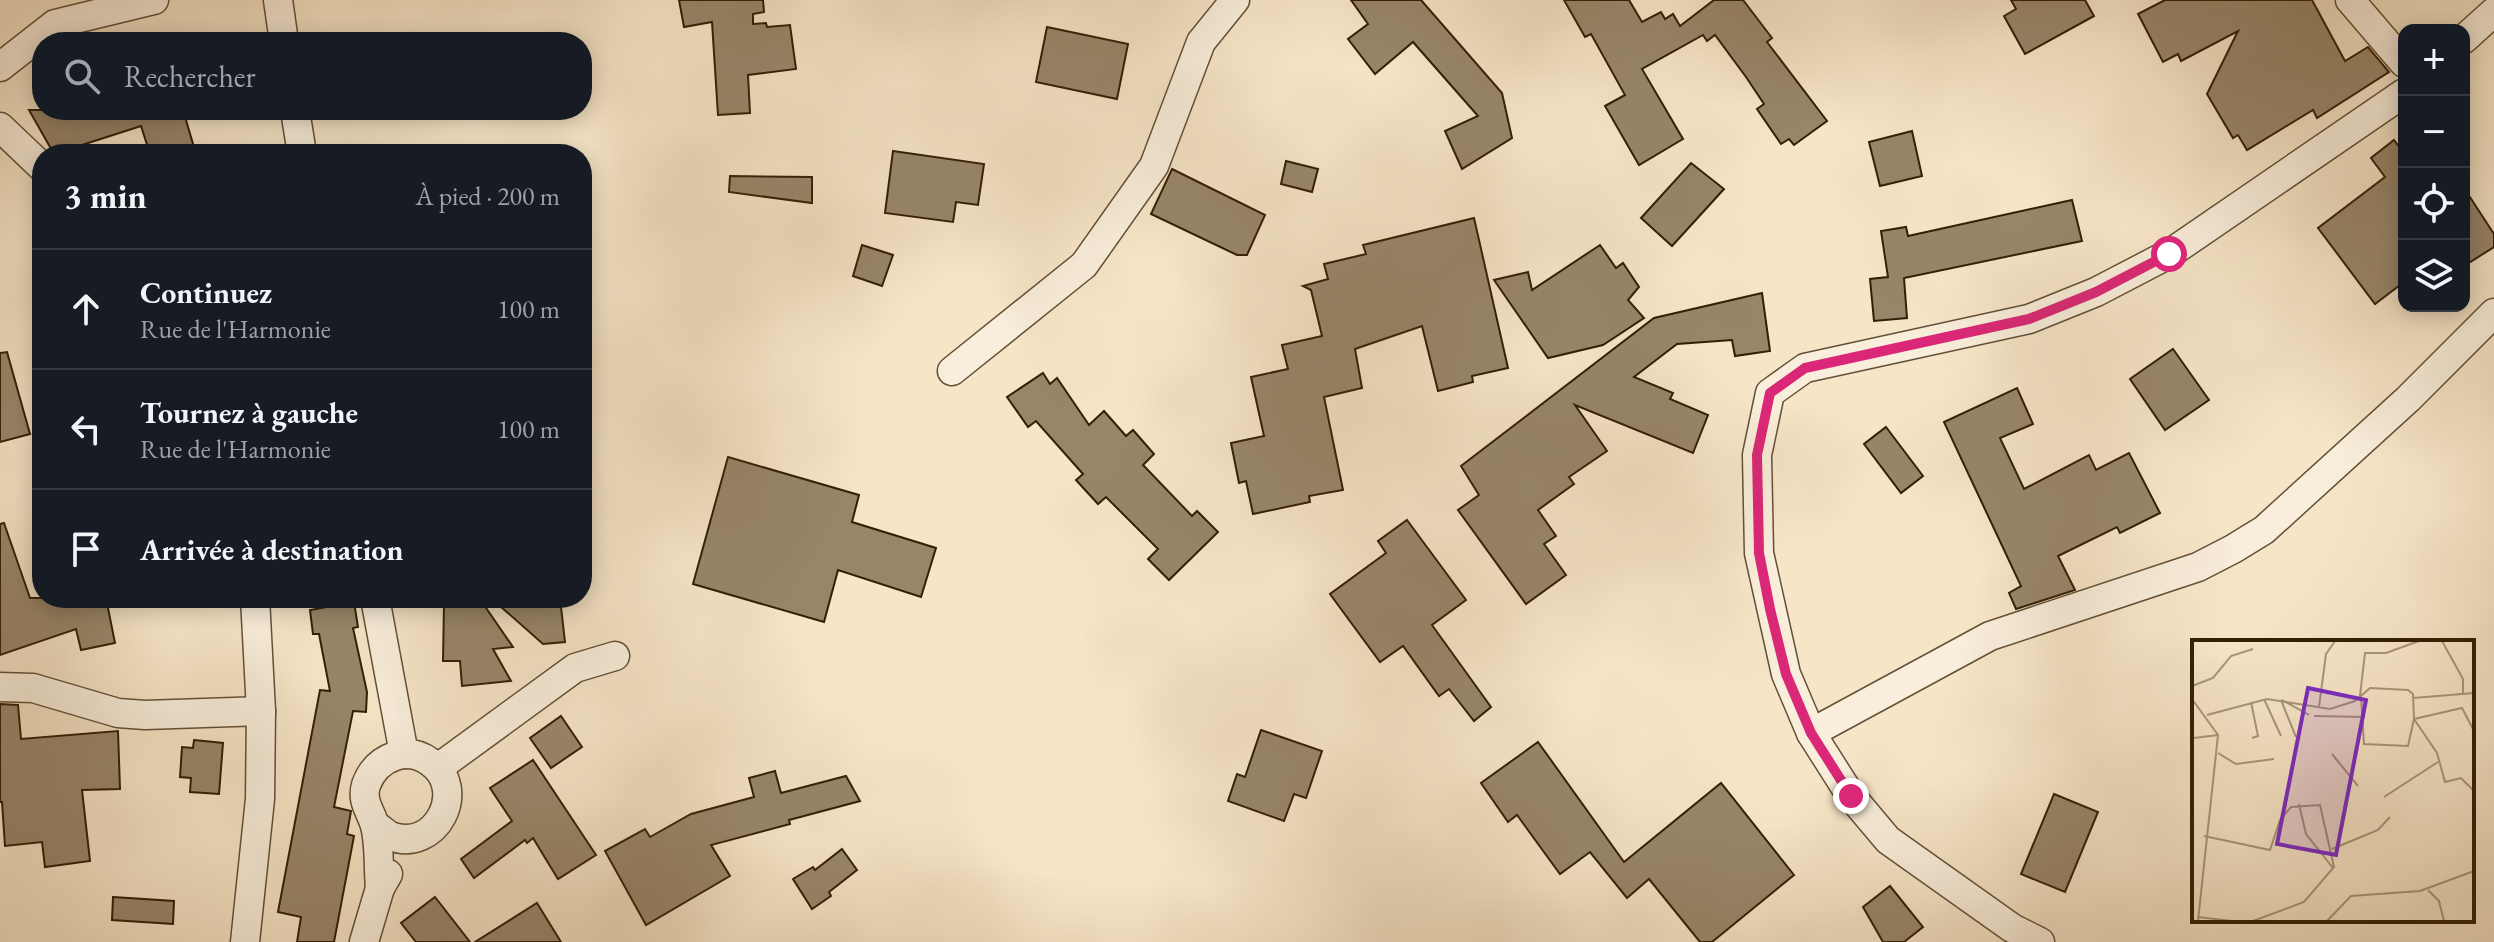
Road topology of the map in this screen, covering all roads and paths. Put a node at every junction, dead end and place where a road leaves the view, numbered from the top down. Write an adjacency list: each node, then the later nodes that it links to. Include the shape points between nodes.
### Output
1 (154, 0): 6 (street, via 55,24)
2 (278, 0): 7 (street)
3 (1235, 0): 18 (street, via 1201,42 1154,166 1084,265)
4 (2350, 0): 10 (street)
5 (2494, 12): 8 (street)
6 (45, 32)
7 (283, 32)
8 (2470, 34)
9 (32, 42): 11 (street)
10 (2398, 56)
11 (0, 67)
12 (2400, 96): 24 (street, via 2169,254 2096,292 2029,319 1805,368 1770,393 1757,455 1759,553 1786,674)
13 (297, 120): 15 (street)
14 (0, 127): 16 (street)
15 (300, 144)
16 (32, 157)
17 (2494, 313): 24 (street, via 2397,409 2243,543 2198,567 1990,636)
18 (952, 371)
19 (256, 608): 23 (street)
20 (377, 608): 25 (street)
21 (615, 656): 26 (street, via 575,668)
22 (0, 687): 23 (street, via 33,688 118,713)
23 (261, 711): 30 (street, via 260,799)
24 (1811, 733): 32 (street, via 1851,796 1888,840)
25 (404, 754): 26 (street, via 422,756); 27 (street, via 386,759 368,781 366,808)
26 (438, 768): 28 (street, via 447,784 448,803 441,821 428,834)
27 (375, 825): 28 (street, via 391,836); 29 (street)
28 (409, 839): 29 (street)
29 (380, 888): 31 (street)
30 (245, 942)
31 (364, 942)
32 (2040, 942)

